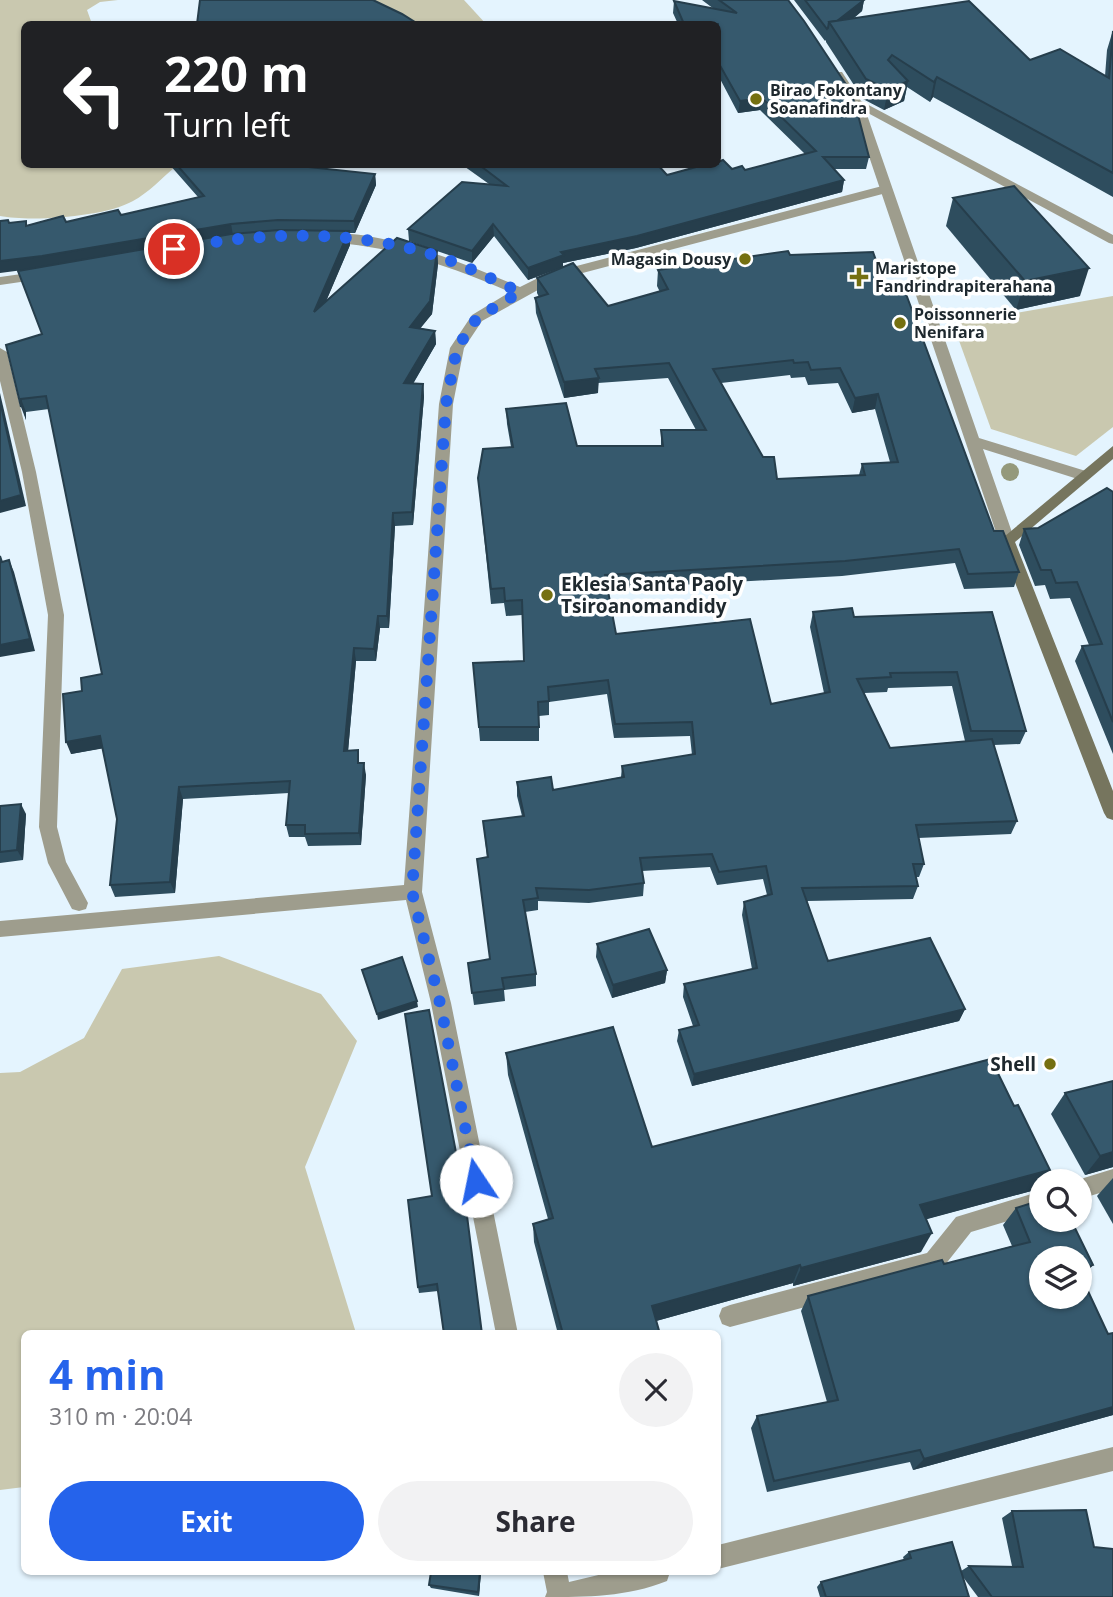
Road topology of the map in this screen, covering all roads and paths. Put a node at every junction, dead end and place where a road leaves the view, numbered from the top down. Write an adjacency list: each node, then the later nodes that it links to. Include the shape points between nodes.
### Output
1 (830, 61): 2 (street)
2 (857, 103): 3 (street); 5 (street)
3 (886, 189): 8 (street, via 551,277); 10 (street)
4 (309, 237): 8 (street, via 360,239 432,254)
5 (1113, 240)
6 (54, 273): 7 (street)
7 (0, 281)
8 (520, 292): 15 (street, via 477,318 457,348 446,404)
9 (0, 352): 16 (street, via 56,615 48,827 57,863)
10 (974, 441): 12 (street); 13 (street)
11 (1113, 452): 12 (main road)
12 (1084, 476): 13 (main road)
13 (1007, 541): 14 (main road)
14 (1113, 813)
15 (412, 892): 17 (street); 22 (street, via 440,1003)
16 (79, 903)
17 (0, 929)
18 (1113, 1179): 19 (street)
19 (1092, 1185)
20 (1029, 1205): 21 (street, via 964,1224 933,1262)
21 (730, 1317)
22 (506, 1330)
23 (1113, 1459): 24 (street)
24 (721, 1556)
25 (556, 1575): 27 (street)
26 (646, 1575): 27 (street)
27 (559, 1596)

